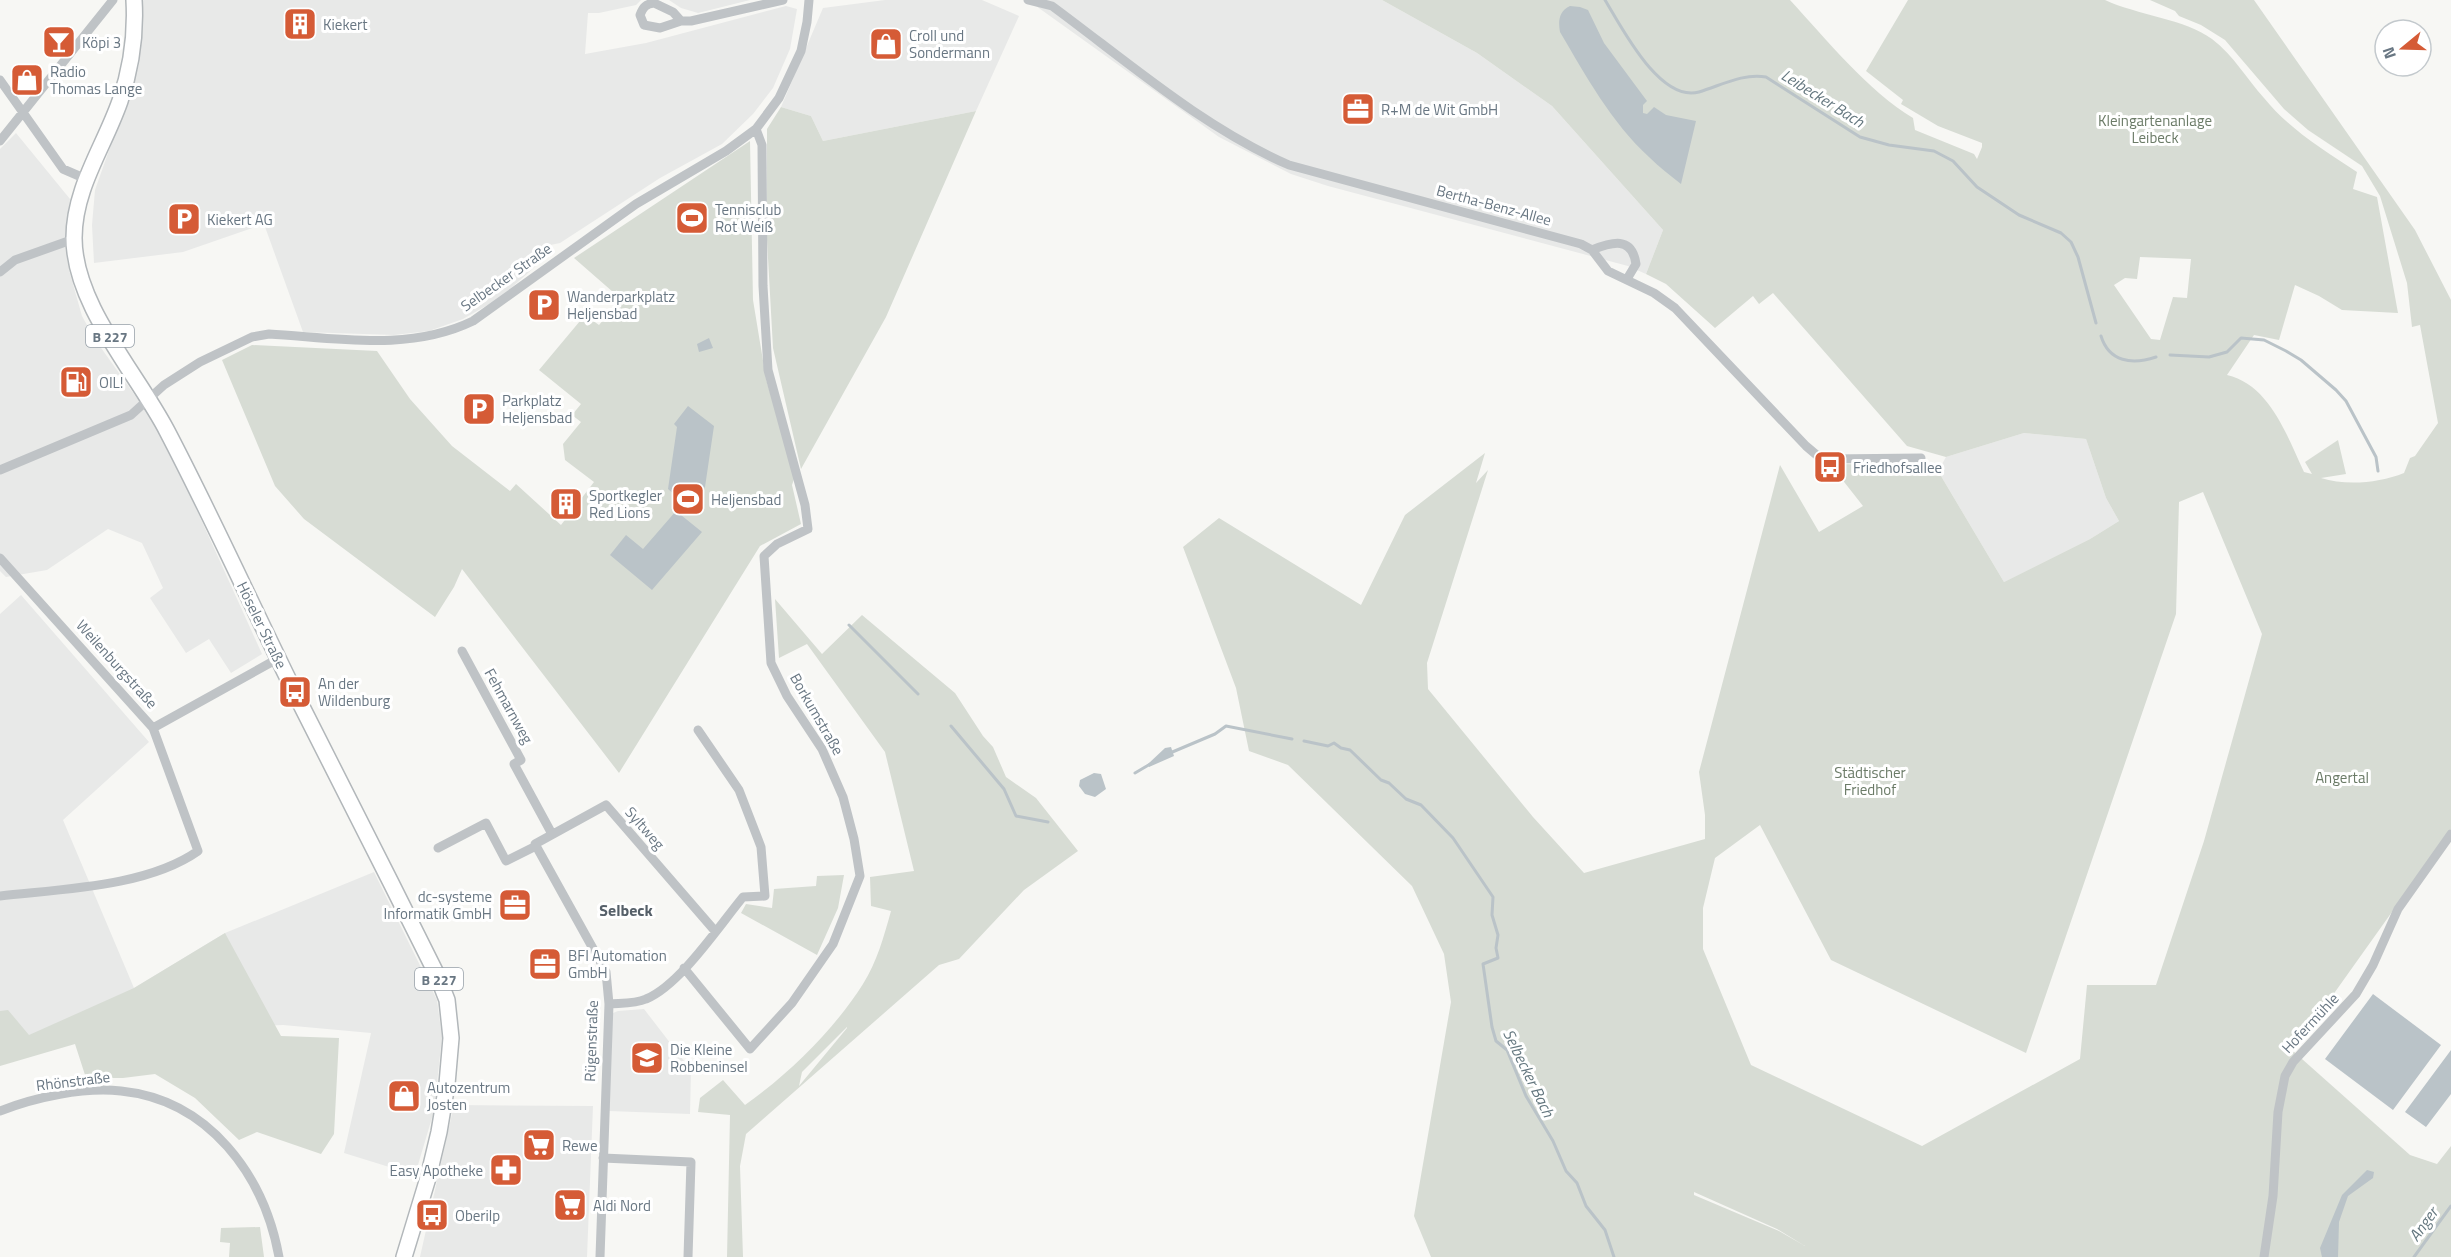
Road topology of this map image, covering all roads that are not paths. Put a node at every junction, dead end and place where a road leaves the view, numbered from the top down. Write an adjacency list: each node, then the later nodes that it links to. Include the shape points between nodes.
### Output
1 (113, 0): 8 (street)
2 (134, 0): 11 (main road, Höseler Straße / B 227, via 127,78)
3 (783, 0): 6 (street)
4 (809, 0): 9 (street, Selbecker Straße, via 801,51 779,98)
5 (1028, 0): 13 (street, Bertha-Benz-Allee, via 1052,6 1208,121 1270,157 1309,172 1527,228)
6 (681, 21)
7 (0, 80): 8 (street)
8 (23, 111): 10 (street); 11 (street, via 63,169)
9 (756, 129): 16 (street, Selbecker Straße, via 726,152 636,204 458,328 388,341 269,334 252,337 200,362); 30 (street, Borkumstraße, via 762,146 768,370 796,469 808,529 777,543 764,556 771,663 787,696 822,749 843,797 860,876 833,944 792,1003 750,1049)
10 (0, 141)
11 (86, 179): 12 (main road, Höseler Straße / B 227)
12 (74, 239): 14 (street, via 15,260); 16 (main road, Höseler Straße / B 227, via 91,308)
13 (1592, 250): 15 (street, Bertha-Benz-Allee, via 1608,271); 15 (street, via 1614,242 1630,249 1636,264)
14 (0, 272)
15 (1627, 279): 17 (street, Bertha-Benz-Allee, via 1675,308 1814,454 1830,459)
16 (148, 397): 18 (street, Selbecker Straße, via 131,416); 21 (main road, Höseler Straße / B 227)
17 (1921, 458)
18 (0, 470)
19 (0, 558): 22 (street, Weilenburgstraße)
20 (462, 651): 24 (street, Fehmarnweg, via 521,760 514,764)
21 (279, 658): 22 (street); 35 (main road, Höseler Straße / B 227, via 447,1000 451,1038 444,1105 428,1178)
22 (153, 728): 28 (street, Weilenburgstraße, via 198,851 181,863 126,879)
23 (698, 730): 29 (street, via 739,790 762,857 765,896 743,897)
24 (552, 834): 26 (street, Syltweg); 29 (street, Syltweg, via 606,805)
25 (2451, 834): 38 (street, Hofermühle, via 2398,909 2356,994 2293,1062 2285,1076 2277,1112 2273,1196)
26 (535, 845): 27 (street, Syltweg, via 506,861 486,823); 31 (street, Rügenstraße, via 606,972)
27 (438, 848)
28 (0, 896)
29 (715, 931): 30 (street)
30 (684, 968): 31 (street, via 660,992 645,1000)
31 (609, 1004): 33 (street, Rügenstraße)
32 (0, 1111): 34 (street, Rhönstraße, via 37,1100 120,1090 145,1095 188,1113 222,1139 252,1180)
33 (603, 1158): 36 (street, Rügenstraße); 37 (street, via 691,1162)
34 (279, 1257)
35 (404, 1257)
36 (600, 1257)
37 (688, 1257)
38 (2264, 1257)

